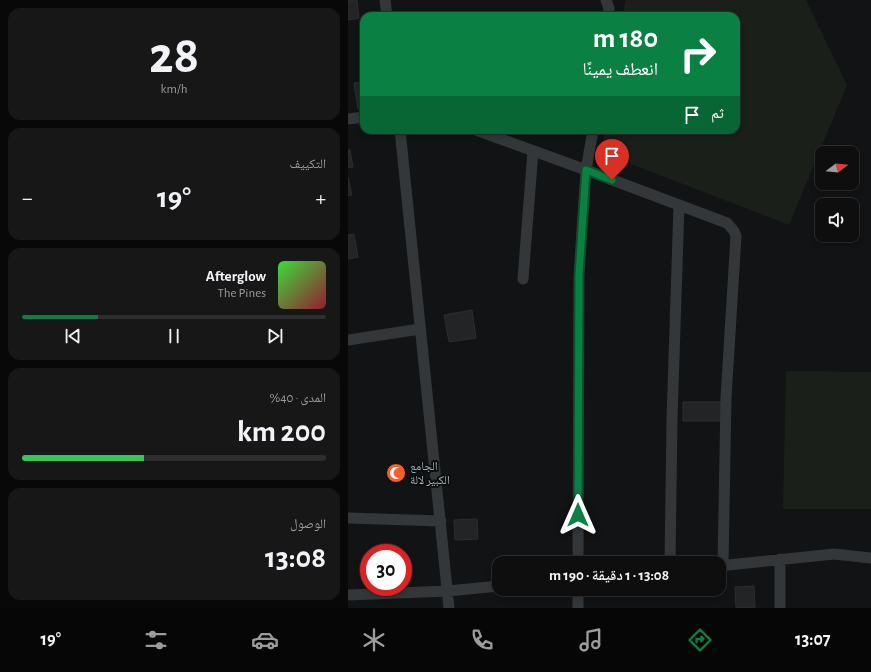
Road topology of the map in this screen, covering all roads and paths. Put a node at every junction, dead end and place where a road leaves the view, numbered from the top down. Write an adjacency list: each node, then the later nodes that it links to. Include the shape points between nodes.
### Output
1 (385, 0): 3 (street)
2 (606, 0): 4 (street)
3 (386, 12)
4 (608, 12)
5 (360, 118): 6 (street)
6 (348, 119)
7 (400, 134): 14 (street)
8 (487, 134): 10 (street)
9 (592, 134): 11 (street)
10 (533, 151): 11 (street); 13 (street)
11 (586, 170): 12 (street); 18 (street, via 579,275)
12 (679, 205): 19 (street); 20 (street, via 727,223 736,236 726,398)
13 (523, 279)
14 (420, 329): 15 (street); 17 (street)
15 (348, 340)
16 (348, 518): 17 (street)
17 (441, 521): 25 (street)
18 (578, 556)
19 (670, 556)
20 (721, 556)
21 (871, 558): 22 (street, via 834,554)
22 (780, 559): 23 (street); 30 (street)
23 (726, 565)
24 (492, 587): 25 (street)
25 (448, 591): 26 (street); 28 (street)
26 (348, 595)
27 (578, 596): 29 (street)
28 (449, 608)
29 (578, 608)
30 (780, 608)

